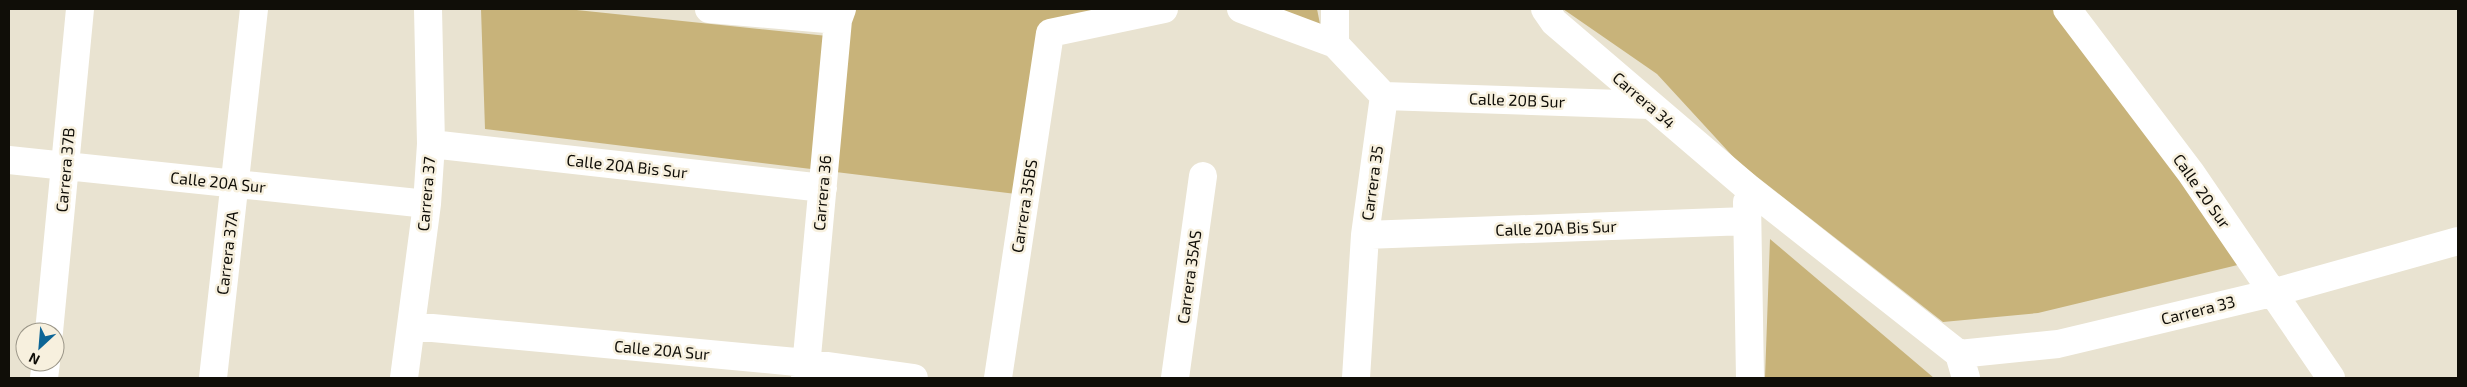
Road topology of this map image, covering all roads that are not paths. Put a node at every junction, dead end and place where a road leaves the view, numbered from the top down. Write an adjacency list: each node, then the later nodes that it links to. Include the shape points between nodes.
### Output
1 (80, 9): 16 (street, Carrera 37B)
2 (254, 9): 18 (street, Carrera 37A)
3 (428, 9): 14 (street, Carrera 37)
4 (709, 9): 10 (street)
5 (1164, 9): 33 (street, Carrera 35BS, via 1050,33)
6 (1241, 9): 11 (street)
7 (1335, 9): 11 (street)
8 (1545, 9): 13 (street, Carrera 34, via 1554,22)
9 (2067, 9): 25 (street, Calle 20 Sur, via 2191,173)
10 (840, 15): 20 (street, Carrera 36)
11 (1334, 44): 12 (street)
12 (1384, 96): 13 (street, Calle 20B Sur); 23 (street, Carrera 35)
13 (1650, 105): 19 (street, Carrera 34)
14 (431, 144): 20 (street, Calle 20A Bis Sur); 21 (street, Carrera 37)
15 (9, 160): 16 (street, Calle 20A Sur)
16 (65, 166): 18 (street, Calle 20A Sur); 26 (street, Carrera 37B)
17 (1203, 176): 34 (street, Carrera 35AS)
18 (235, 184): 21 (street, Calle 20A Sur); 30 (street, Carrera 37A)
19 (1747, 187): 22 (street); 28 (street, Carrera 34)
20 (823, 188): 29 (street, Carrera 36)
21 (427, 204): 27 (street, Carrera 37)
22 (1748, 221): 23 (street, Calle 20A Bis Sur); 36 (street)
23 (1366, 235): 35 (street, Carrera 35)
24 (2458, 241): 25 (street, Carrera 33)
25 (2272, 293): 28 (street, Carrera 33); 37 (street, Calle 20 Sur)
26 (50, 322)
27 (411, 326): 29 (street, Calle 20A Sur); 31 (street, Carrera 37)
28 (1963, 366)
29 (806, 371): 32 (street, Calle 20A Sur)
30 (213, 378)
31 (404, 378)
32 (914, 378)
33 (998, 378)
34 (1175, 378)
35 (1356, 378)
36 (1750, 378)
37 (2331, 378)

